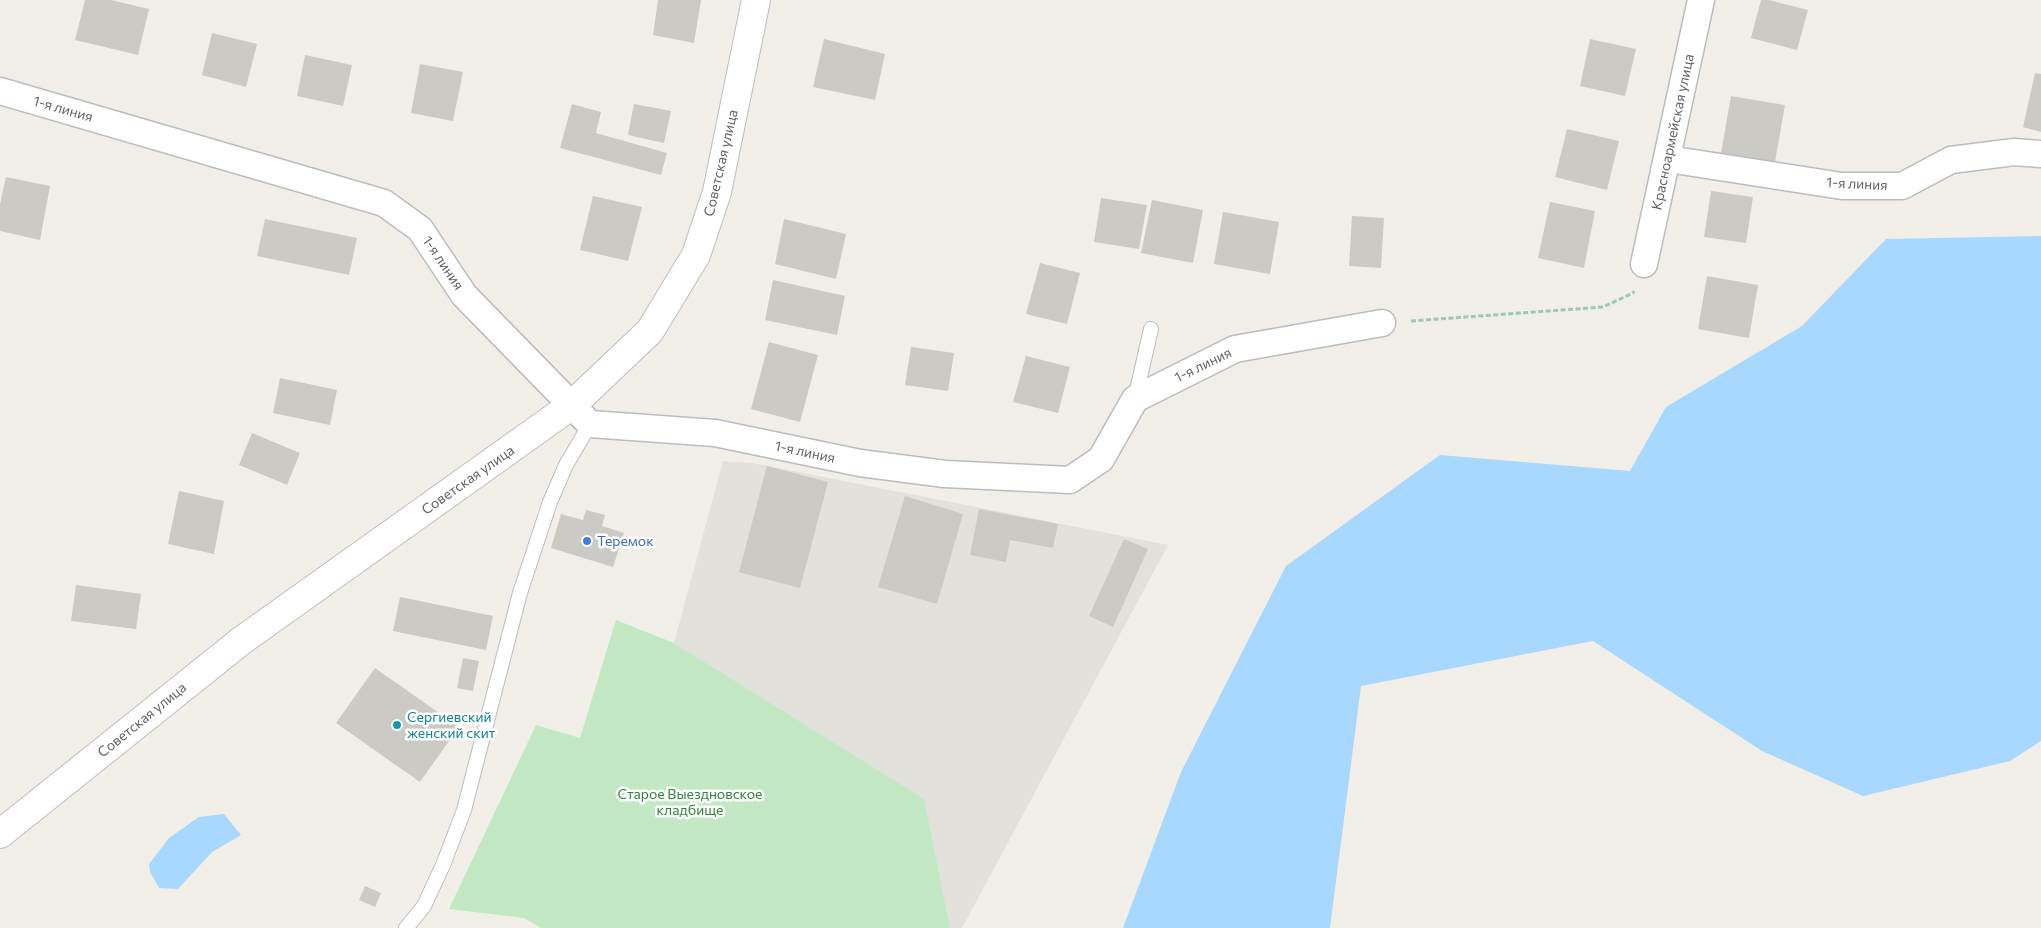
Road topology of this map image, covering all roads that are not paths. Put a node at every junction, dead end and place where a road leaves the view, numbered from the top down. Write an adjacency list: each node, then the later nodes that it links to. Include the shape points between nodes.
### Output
1 (756, 0): 10 (main road, Советская улица, via 717,192 696,254 650,332)
2 (1700, 0): 5 (street, Красноармейская улица)
3 (0, 91): 10 (street, 1-я линия, via 384,203 420,229 464,295)
4 (2041, 154): 5 (street, 1-я линия, via 2014,152 1951,160 1902,186 1842,186)
5 (1668, 159): 6 (street, Красноармейская улица)
6 (1644, 264)
7 (1382, 322): 9 (street, 1-я линия, via 1235,349)
8 (1150, 329): 9 (lane)
9 (1135, 399): 10 (street, 1-я линия, via 1101,459 1070,480 945,474 860,463 715,433)
10 (581, 414): 11 (main road, Советская улица, via 240,641); 12 (lane, via 520,593 464,810 424,906)
11 (0, 834)
12 (406, 928)

